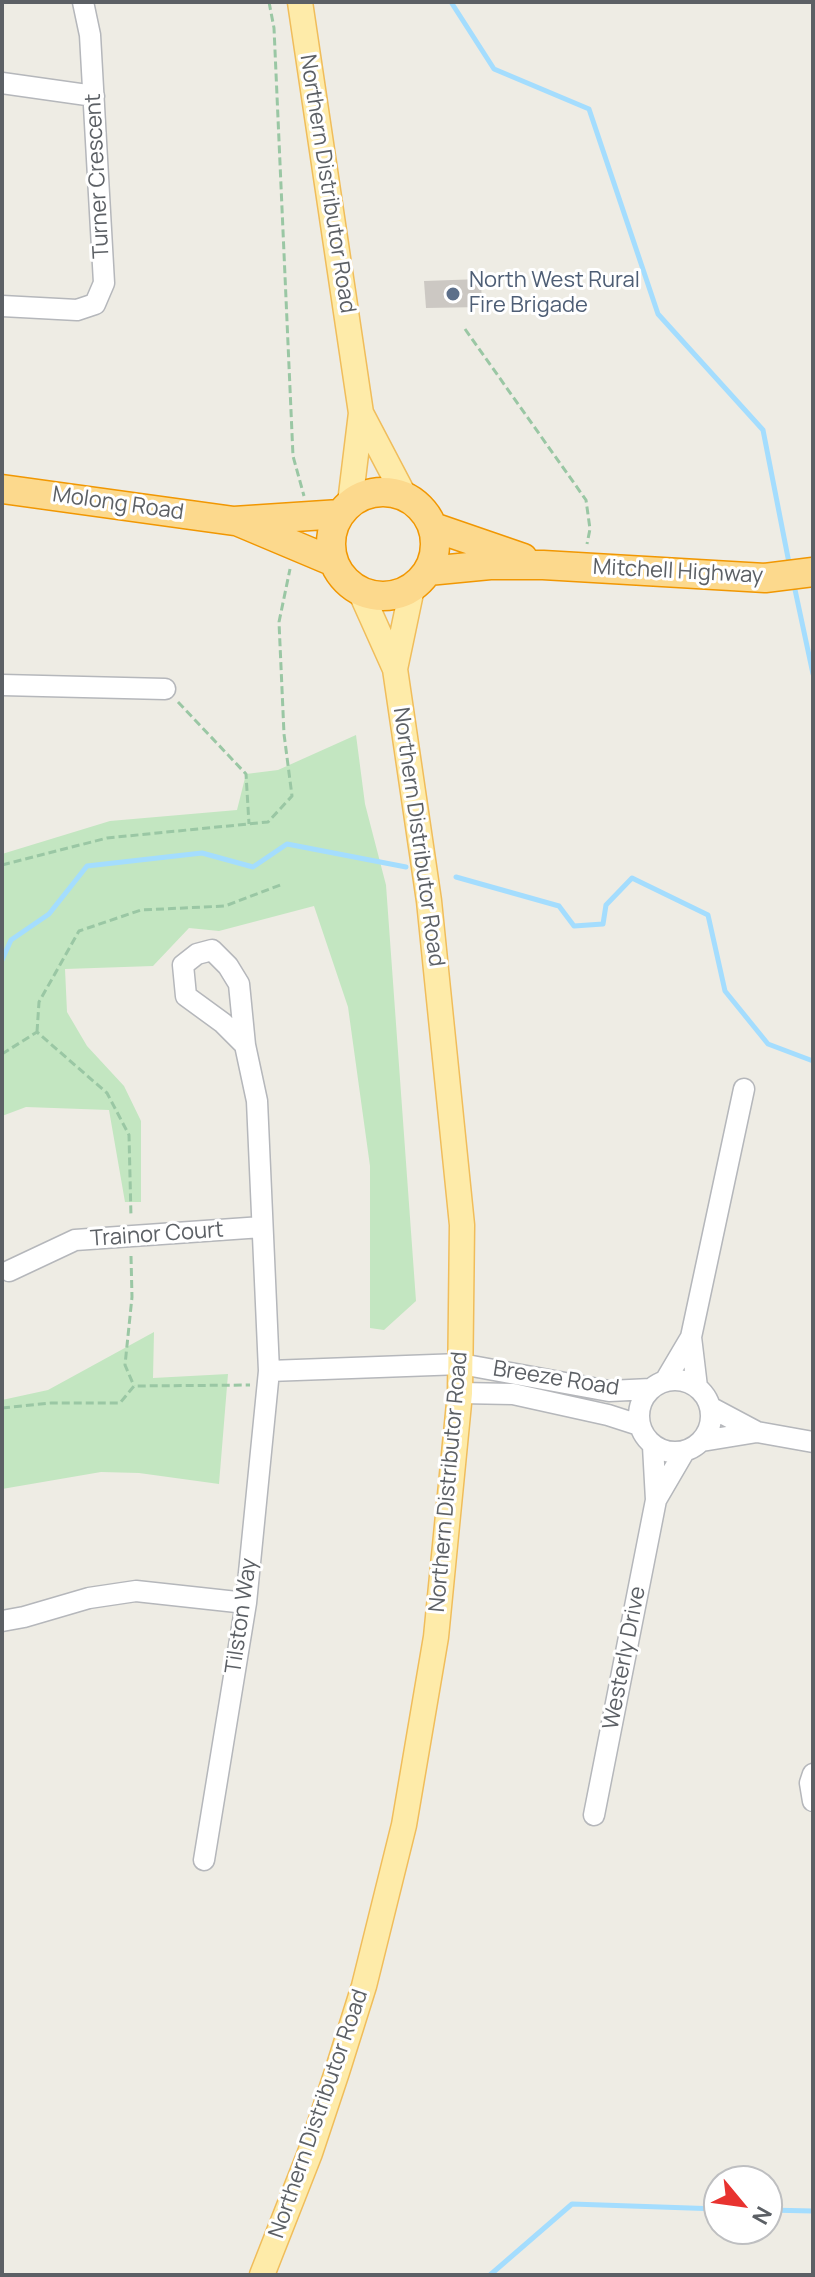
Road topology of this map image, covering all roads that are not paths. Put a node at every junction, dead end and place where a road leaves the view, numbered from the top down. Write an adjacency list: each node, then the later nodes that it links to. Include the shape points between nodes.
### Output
1 (83, 2): 4 (street, Turner Crescent)
2 (300, 2): 6 (main road, Northern Distributor Road)
3 (2, 83): 4 (street)
4 (94, 96): 5 (street, Turner Crescent, via 104,283 95,304 77,310)
5 (2, 306)
6 (361, 413): 8 (main road, Northern Distributor Road); 9 (main road, Northern Distributor Road)
7 (2, 489): 10 (highway, Molong Road)
8 (404, 495): 9 (highway, via 368,494); 11 (highway, via 420,506)
9 (345, 508): 10 (highway, Molong Road); 12 (highway, via 331,539)
10 (234, 521): 12 (highway, Molong Road)
11 (433, 527): 13 (highway, Mitchell Highway); 15 (highway, via 436,551)
12 (334, 562): 16 (highway, via 342,577)
13 (543, 565): 14 (highway, Mitchell Highway, via 765,578); 15 (highway, Mitchell Highway, via 490,565)
14 (813, 572)
15 (420, 580): 16 (highway, via 385,597); 17 (main road, Northern Distributor Road)
16 (360, 591): 17 (main road, Northern Distributor Road)
17 (395, 669): 25 (main road, Northern Distributor Road, via 429,901 458,1181)
18 (2, 685): 19 (street)
19 (165, 689)
20 (245, 1045): 22 (street, Tilston Way, via 257,1101)
21 (744, 1089): 24 (street)
22 (262, 1227): 23 (street, Trainor Court, via 75,1240); 26 (street, Tilston Way)
23 (9, 1271)
24 (691, 1337): 27 (street); 28 (street)
25 (461, 1364): 26 (street); 27 (street, Breeze Road, via 609,1391); 29 (main road, Northern Distributor Road)
26 (269, 1378): 38 (street, Tilston Way)
27 (658, 1385): 28 (street, via 676,1380); 31 (street, via 643,1399)
28 (697, 1387): 30 (street)
29 (460, 1393): 31 (street, Breeze Road, via 513,1394); 44 (main road, Northern Distributor Road, via 436,1637 404,1825 337,2072)
30 (710, 1407): 32 (street); 33 (street, via 711,1425)
31 (639, 1425): 35 (street)
32 (757, 1432): 33 (street); 34 (street)
33 (702, 1441): 36 (street)
34 (813, 1442)
35 (653, 1446): 36 (street); 37 (street, Westerly Drive)
36 (684, 1452): 37 (street, Westerly Drive)
37 (656, 1500): 42 (street, Westerly Drive)
38 (246, 1603): 39 (street, via 136,1591); 43 (street, Tilston Way)
39 (2, 1621)
40 (813, 1774): 41 (street)
41 (813, 1801)
42 (594, 1815)
43 (204, 1860)
44 (262, 2275)

